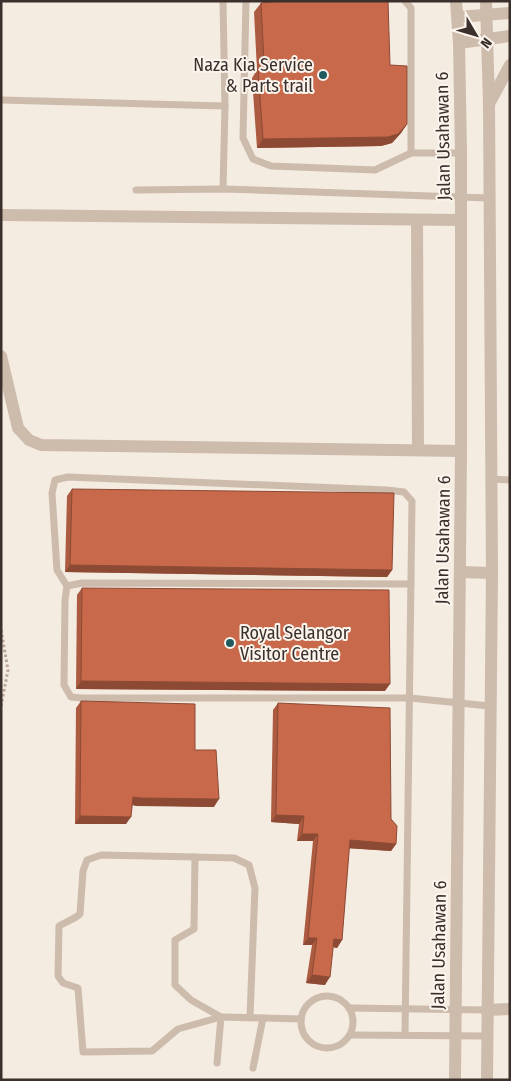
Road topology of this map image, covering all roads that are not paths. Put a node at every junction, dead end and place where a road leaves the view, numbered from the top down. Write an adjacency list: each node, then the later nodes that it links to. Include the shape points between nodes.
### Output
1 (223, 1): 14 (lane)
2 (246, 1): 15 (lane, via 243,138 253,159 271,166 375,170)
3 (406, 1): 15 (lane, via 412,8)
4 (456, 1): 7 (street, Jalan Usahawan 6)
5 (486, 8): 6 (street); 7 (street); 9 (street)
6 (510, 12)
7 (458, 17): 10 (street, Jalan Usahawan 6)
8 (510, 36): 9 (street)
9 (488, 39): 10 (street); 13 (street)
10 (459, 43): 16 (street, Jalan Usahawan 6)
11 (510, 65): 13 (street)
12 (1, 100): 14 (lane)
13 (489, 104): 20 (street)
14 (225, 106): 17 (lane)
15 (411, 153): 16 (lane)
16 (461, 153): 19 (street, Jalan Usahawan 6)
17 (224, 189): 18 (lane); 19 (lane)
18 (136, 190)
19 (461, 198): 20 (lane); 23 (street, Jalan Usahawan 6)
20 (489, 198): 27 (street)
21 (1, 215): 22 (street)
22 (417, 220): 23 (street); 25 (street)
23 (461, 220): 26 (street, Jalan Usahawan 6)
24 (1, 356): 25 (street, via 18,428 29,440 41,445)
25 (418, 450): 26 (street)
26 (461, 451): 29 (street, Jalan Usahawan 6)
27 (491, 478): 28 (lane); 30 (street)
28 (510, 480)
29 (460, 572): 30 (street); 34 (street, Jalan Usahawan 6)
30 (492, 573): 35 (street)
31 (411, 584): 32 (lane, via 82,583); 32 (lane, via 412,501 404,492 68,478 56,480 52,493 57,570); 33 (lane)
32 (66, 586): 33 (lane, via 64,685 71,696)
33 (410, 698): 34 (lane); 38 (lane)
34 (459, 703): 35 (lane); 40 (street, Jalan Usahawan 6)
35 (489, 706): 41 (street)
36 (195, 857): 42 (lane, via 194,929 175,940 175,985 191,1000); 42 (lane, via 102,855 87,860 83,871 80,914 59,926 58,976 63,983 78,988 83,1052 152,1051 178,1029); 43 (lane, via 234,858 249,865 256,888)
37 (350, 1008): 38 (lane); 45 (lane, via 338,998 322,997 308,1004); 46 (lane)
38 (406, 1009): 40 (lane); 47 (lane)
39 (510, 1009): 41 (street)
40 (456, 1010): 41 (lane); 48 (street, Jalan Usahawan 6)
41 (486, 1010): 49 (street)
42 (221, 1017): 43 (lane); 50 (lane)
43 (250, 1017): 44 (lane)
44 (263, 1018): 45 (lane); 51 (lane)
45 (301, 1019): 46 (lane, via 304,1035 316,1046 339,1045)
46 (350, 1035): 47 (lane)
47 (405, 1035): 48 (lane)
48 (456, 1036): 49 (lane); 52 (street, Jalan Usahawan 6)
49 (486, 1036): 53 (street)
50 (217, 1063)
51 (253, 1068)
52 (455, 1080)
53 (487, 1080)

